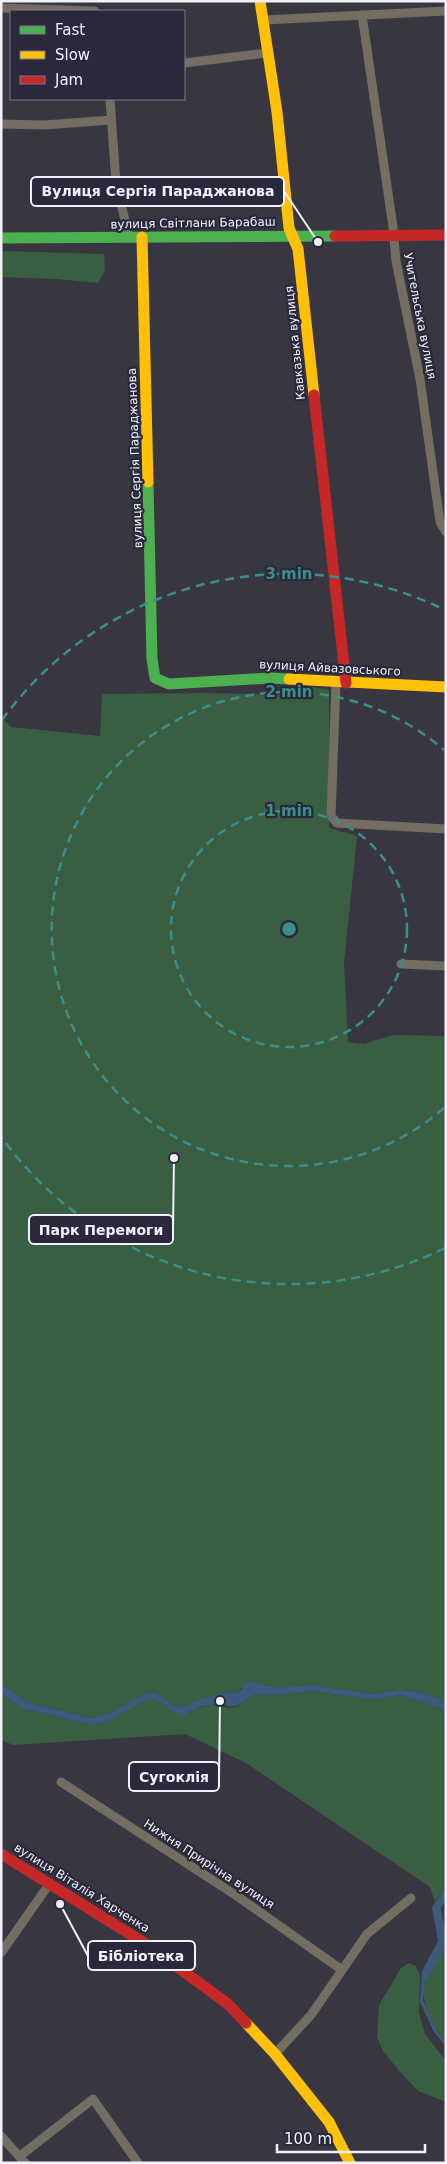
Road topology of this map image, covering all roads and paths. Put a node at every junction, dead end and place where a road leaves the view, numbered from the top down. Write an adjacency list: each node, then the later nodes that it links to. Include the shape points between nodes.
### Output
1 (260, 1): 6 (street, Кавказька вулиця)
2 (1, 8): 3 (street)
3 (64, 10)
4 (446, 11): 5 (street)
5 (362, 14): 6 (street); 12 (street, Учительська вулиця)
6 (264, 20): 7 (street, Кавказька вулиця)
7 (267, 53): 8 (street); 14 (street, Кавказька вулиця, via 289,228)
8 (185, 63)
9 (110, 100): 10 (street)
10 (111, 120): 11 (street, via 44,125); 15 (street, via 116,183)
11 (1, 124)
12 (394, 235): 13 (street, вулиця Світлани Барабаш); 14 (street, вулиця Світлани Барабаш); 18 (street, Учительська вулиця, via 396,261)
13 (446, 235)
14 (293, 236): 16 (street, вулиця Світлани Барабаш); 21 (street, Кавказька вулиця, via 298,249)
15 (129, 237): 16 (street, вулиця Світлани Барабаш); 17 (street, вулиця Світлани Барабаш)
16 (142, 237): 20 (street, вулиця Сергія Параджанова)
17 (1, 238)
18 (441, 486): 19 (street, Учительська вулиця, via 440,522)
19 (446, 532)
20 (155, 678): 21 (street, вулиця Айвазовського, via 169,684 270,678)
21 (341, 683): 22 (street, вулиця Айвазовського); 23 (street, via 331,816 337,823)
22 (446, 687)
23 (446, 829)
24 (401, 964): 25 (street)
25 (446, 966)
26 (61, 1782): 31 (street, Нижня Прирічна вулиця, via 237,1896)
27 (1, 1854): 28 (street, вулиця Віталія Харченка)
28 (50, 1883): 30 (street); 32 (street, вулиця Віталія Харченка, via 146,1944 228,2004)
29 (410, 1898): 31 (street, via 367,1934)
30 (1, 1953)
31 (342, 1970): 32 (street, via 311,2015)
32 (274, 2054): 36 (street, вулиця Віталія Харченка, via 329,2122)
33 (1, 2136): 34 (street)
34 (23, 2160): 35 (street, via 93,2099)
35 (138, 2163)
36 (350, 2163)

